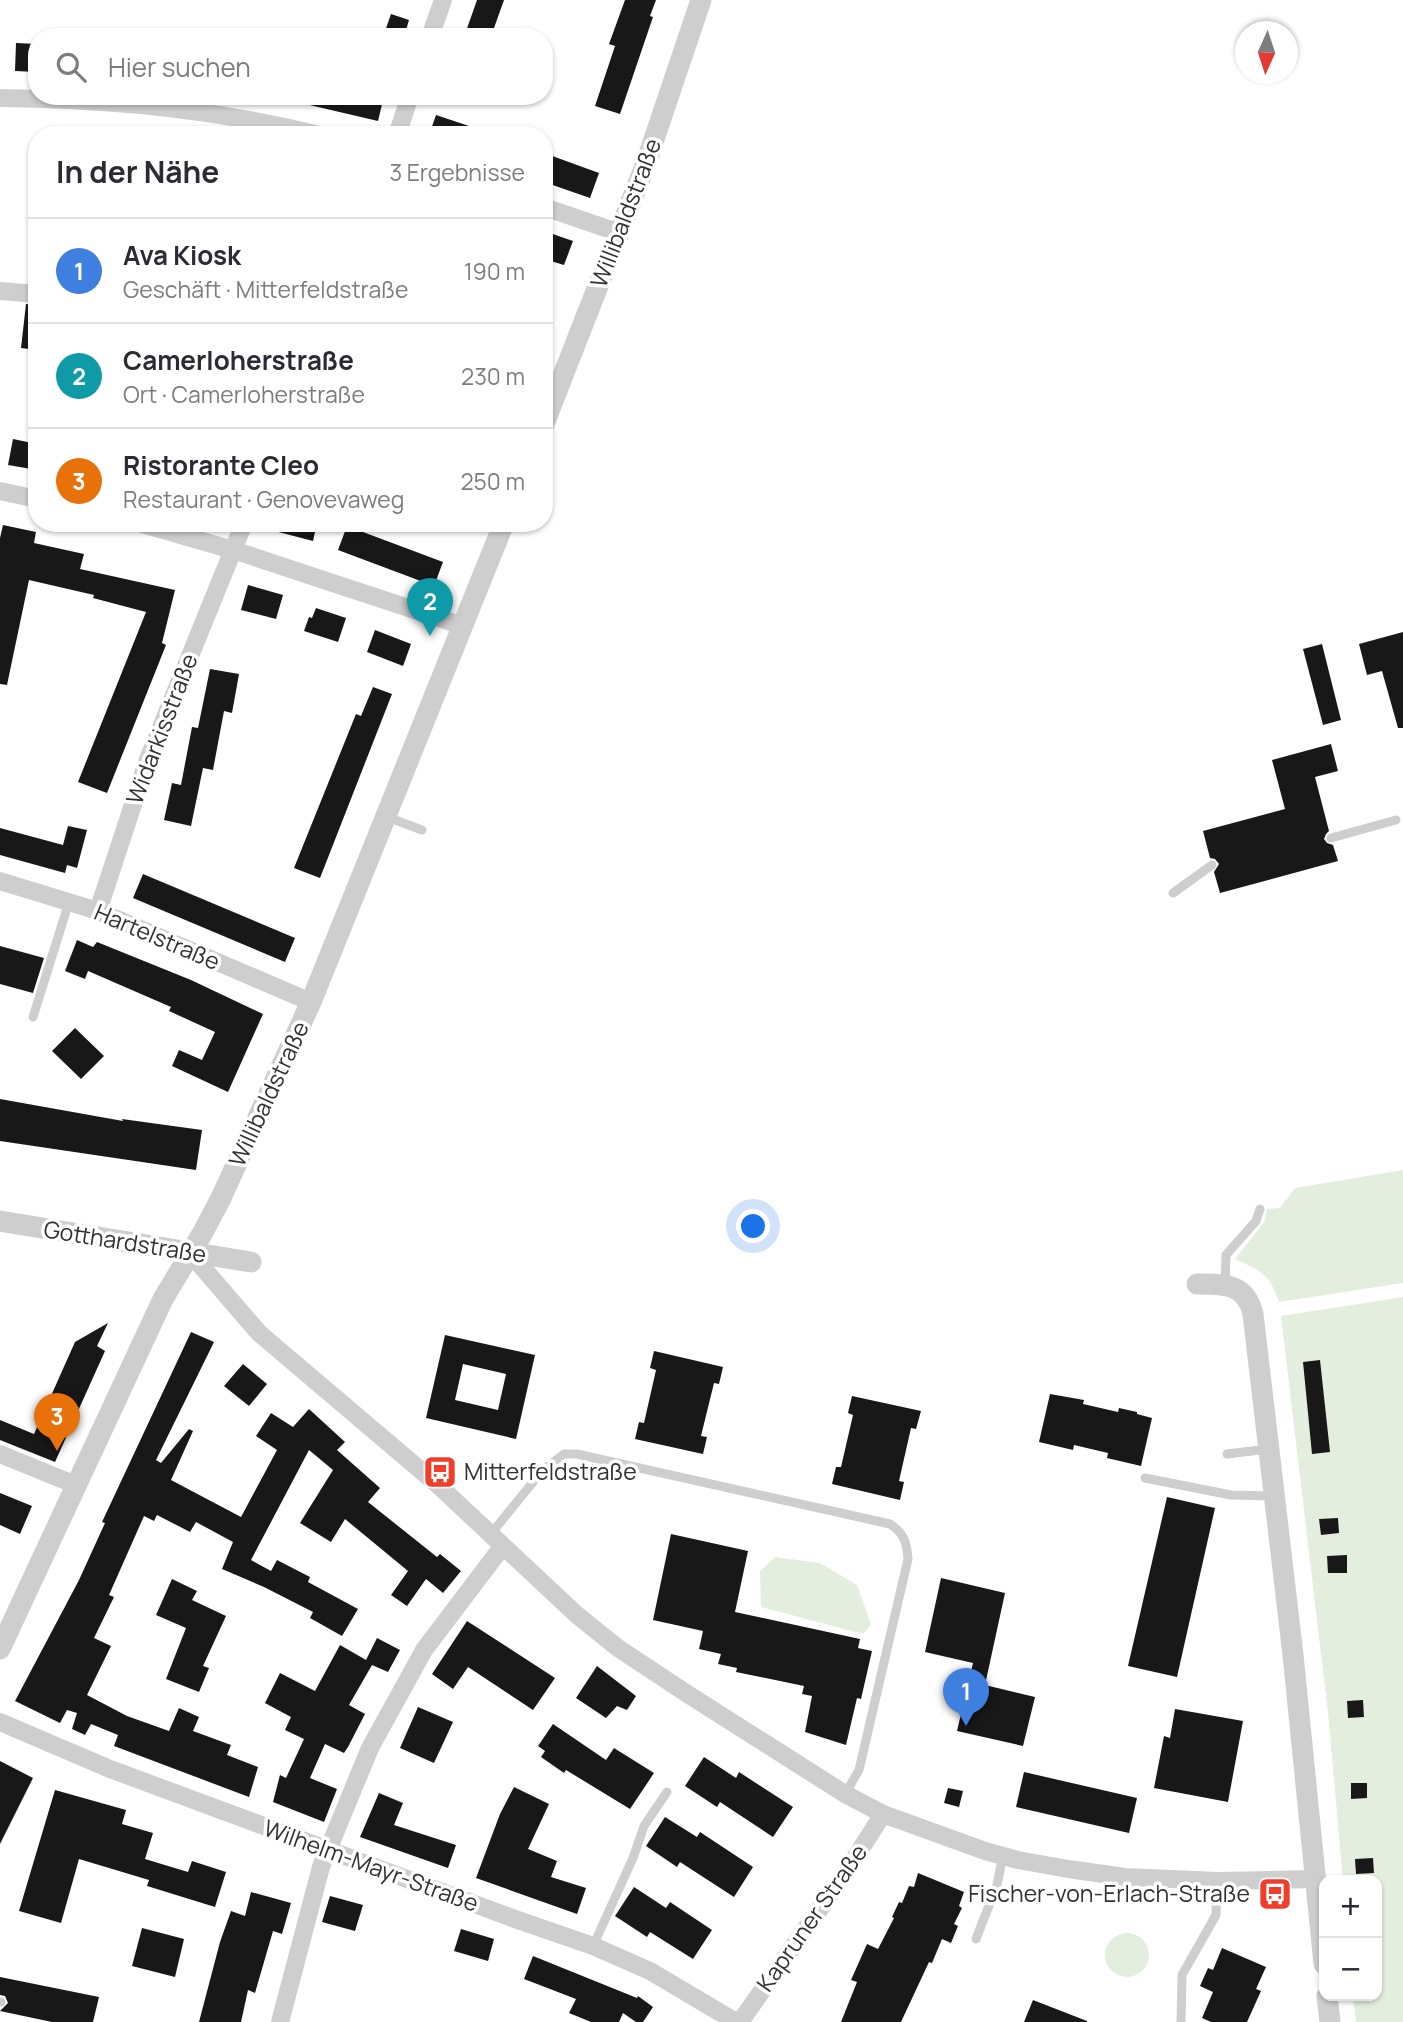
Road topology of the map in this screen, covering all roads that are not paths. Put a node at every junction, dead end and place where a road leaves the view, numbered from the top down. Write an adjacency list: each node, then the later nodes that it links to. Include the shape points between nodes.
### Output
1 (443, 0): 3 (street)
2 (701, 0): 11 (street, Willibaldstraße)
3 (433, 28)
4 (0, 98): 5 (street)
5 (28, 98)
6 (131, 105): 8 (street)
7 (407, 105): 9 (street)
8 (282, 126)
9 (400, 126)
10 (553, 209): 11 (street)
11 (620, 233): 14 (street, Willibaldstraße)
12 (0, 291): 13 (street)
13 (28, 293)
14 (553, 401)
15 (0, 491): 16 (street)
16 (28, 497)
17 (170, 532): 20 (street)
18 (240, 532): 20 (street, Widarkisstraße)
19 (500, 532): 21 (street, Willibaldstraße)
20 (233, 550): 21 (street); 30 (street, Widarkisstraße, via 147,762)
21 (463, 626): 22 (street, Willibaldstraße)
22 (387, 817): 24 (lane); 31 (street, Willibaldstraße)
23 (1395, 820): 25 (lane)
24 (422, 830)
25 (1331, 838)
26 (1212, 865): 28 (lane)
27 (0, 881): 29 (street, Hartelstraße)
28 (1172, 892)
29 (69, 902): 30 (street, Hartelstraße); 32 (lane)
30 (98, 911): 31 (street, Hartelstraße)
31 (311, 1002): 35 (street, Willibaldstraße, via 220,1200)
32 (33, 1017)
33 (1260, 1209): 38 (lane, via 1256,1221 1226,1255)
34 (0, 1221): 35 (street, Gotthardstraße)
35 (190, 1253): 36 (street, Gotthardstraße); 43 (street, Willibaldstraße, via 163,1299); 45 (street, via 259,1333 411,1461)
36 (251, 1262)
37 (1197, 1284): 38 (street)
38 (1225, 1284): 39 (street, via 1250,1300)
39 (1269, 1449): 41 (lane); 44 (street)
40 (0, 1454): 43 (street)
41 (1227, 1454)
42 (1144, 1478): 44 (lane, via 1231,1495)
43 (76, 1485): 46 (street, Willibaldstraße)
44 (1274, 1496): 53 (street)
45 (496, 1541): 49 (street, via 618,1648); 49 (lane, via 542,1471 564,1454 890,1524 900,1530 908,1559 859,1770); 51 (street, via 424,1650 370,1748)
46 (0, 1648)
47 (0, 1723): 51 (street, Wilhelm-Mayr-Straße)
48 (667, 1792): 57 (lane, via 644,1826)
49 (845, 1794): 50 (street)
50 (883, 1814): 52 (street); 60 (street, Kapruner Straße)
51 (328, 1850): 57 (street, Wilhelm-Mayr-Straße); 59 (street)
52 (1003, 1855): 54 (street, via 1125,1877); 56 (lane)
53 (1316, 1879): 54 (street); 55 (street)
54 (1217, 1881): 61 (lane, via 1216,1915 1182,1975)
55 (1322, 1938)
56 (976, 1939)
57 (593, 1945): 60 (street, Wilhelm-Mayr-Straße, via 650,1971)
58 (1328, 2001): 62 (street)
59 (280, 2022)
60 (738, 2022)
61 (1181, 2022)
62 (1330, 2022)

